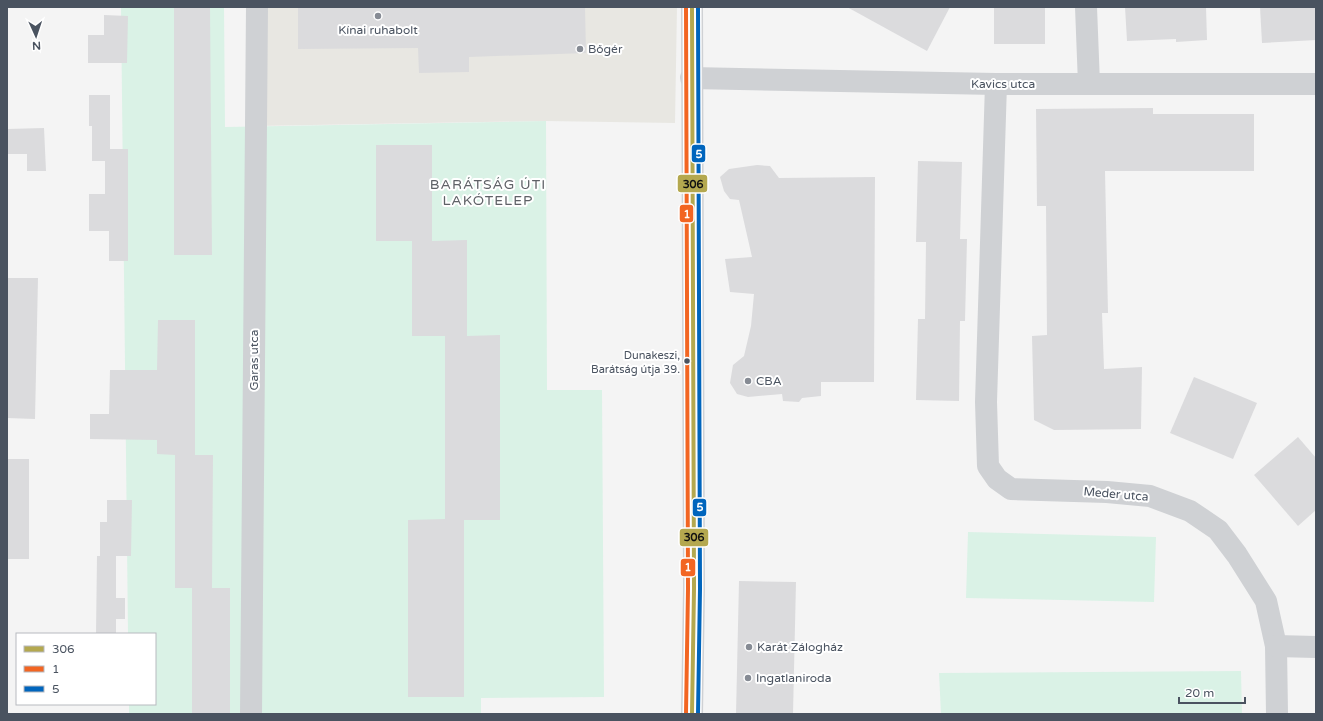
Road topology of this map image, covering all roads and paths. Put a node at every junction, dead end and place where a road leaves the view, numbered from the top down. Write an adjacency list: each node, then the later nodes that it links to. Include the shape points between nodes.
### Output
1 (257, 7): 10 (street, Garas utca)
2 (692, 7): 4 (street)
3 (1086, 7): 6 (street)
4 (691, 78): 5 (street, Kavics utca); 11 (street, via 694,588)
5 (996, 84): 6 (street, Kavics utca); 8 (street, Meder utca, via 986,402 988,466 997,479 1011,489 1150,496 1190,511 1218,530 1237,554 1266,601)
6 (1089, 84): 7 (street, Kavics utca)
7 (1316, 84)
8 (1276, 646): 9 (street); 12 (street, Meder utca)
9 (1316, 647)
10 (251, 714)
11 (692, 714)
12 (1277, 714)

